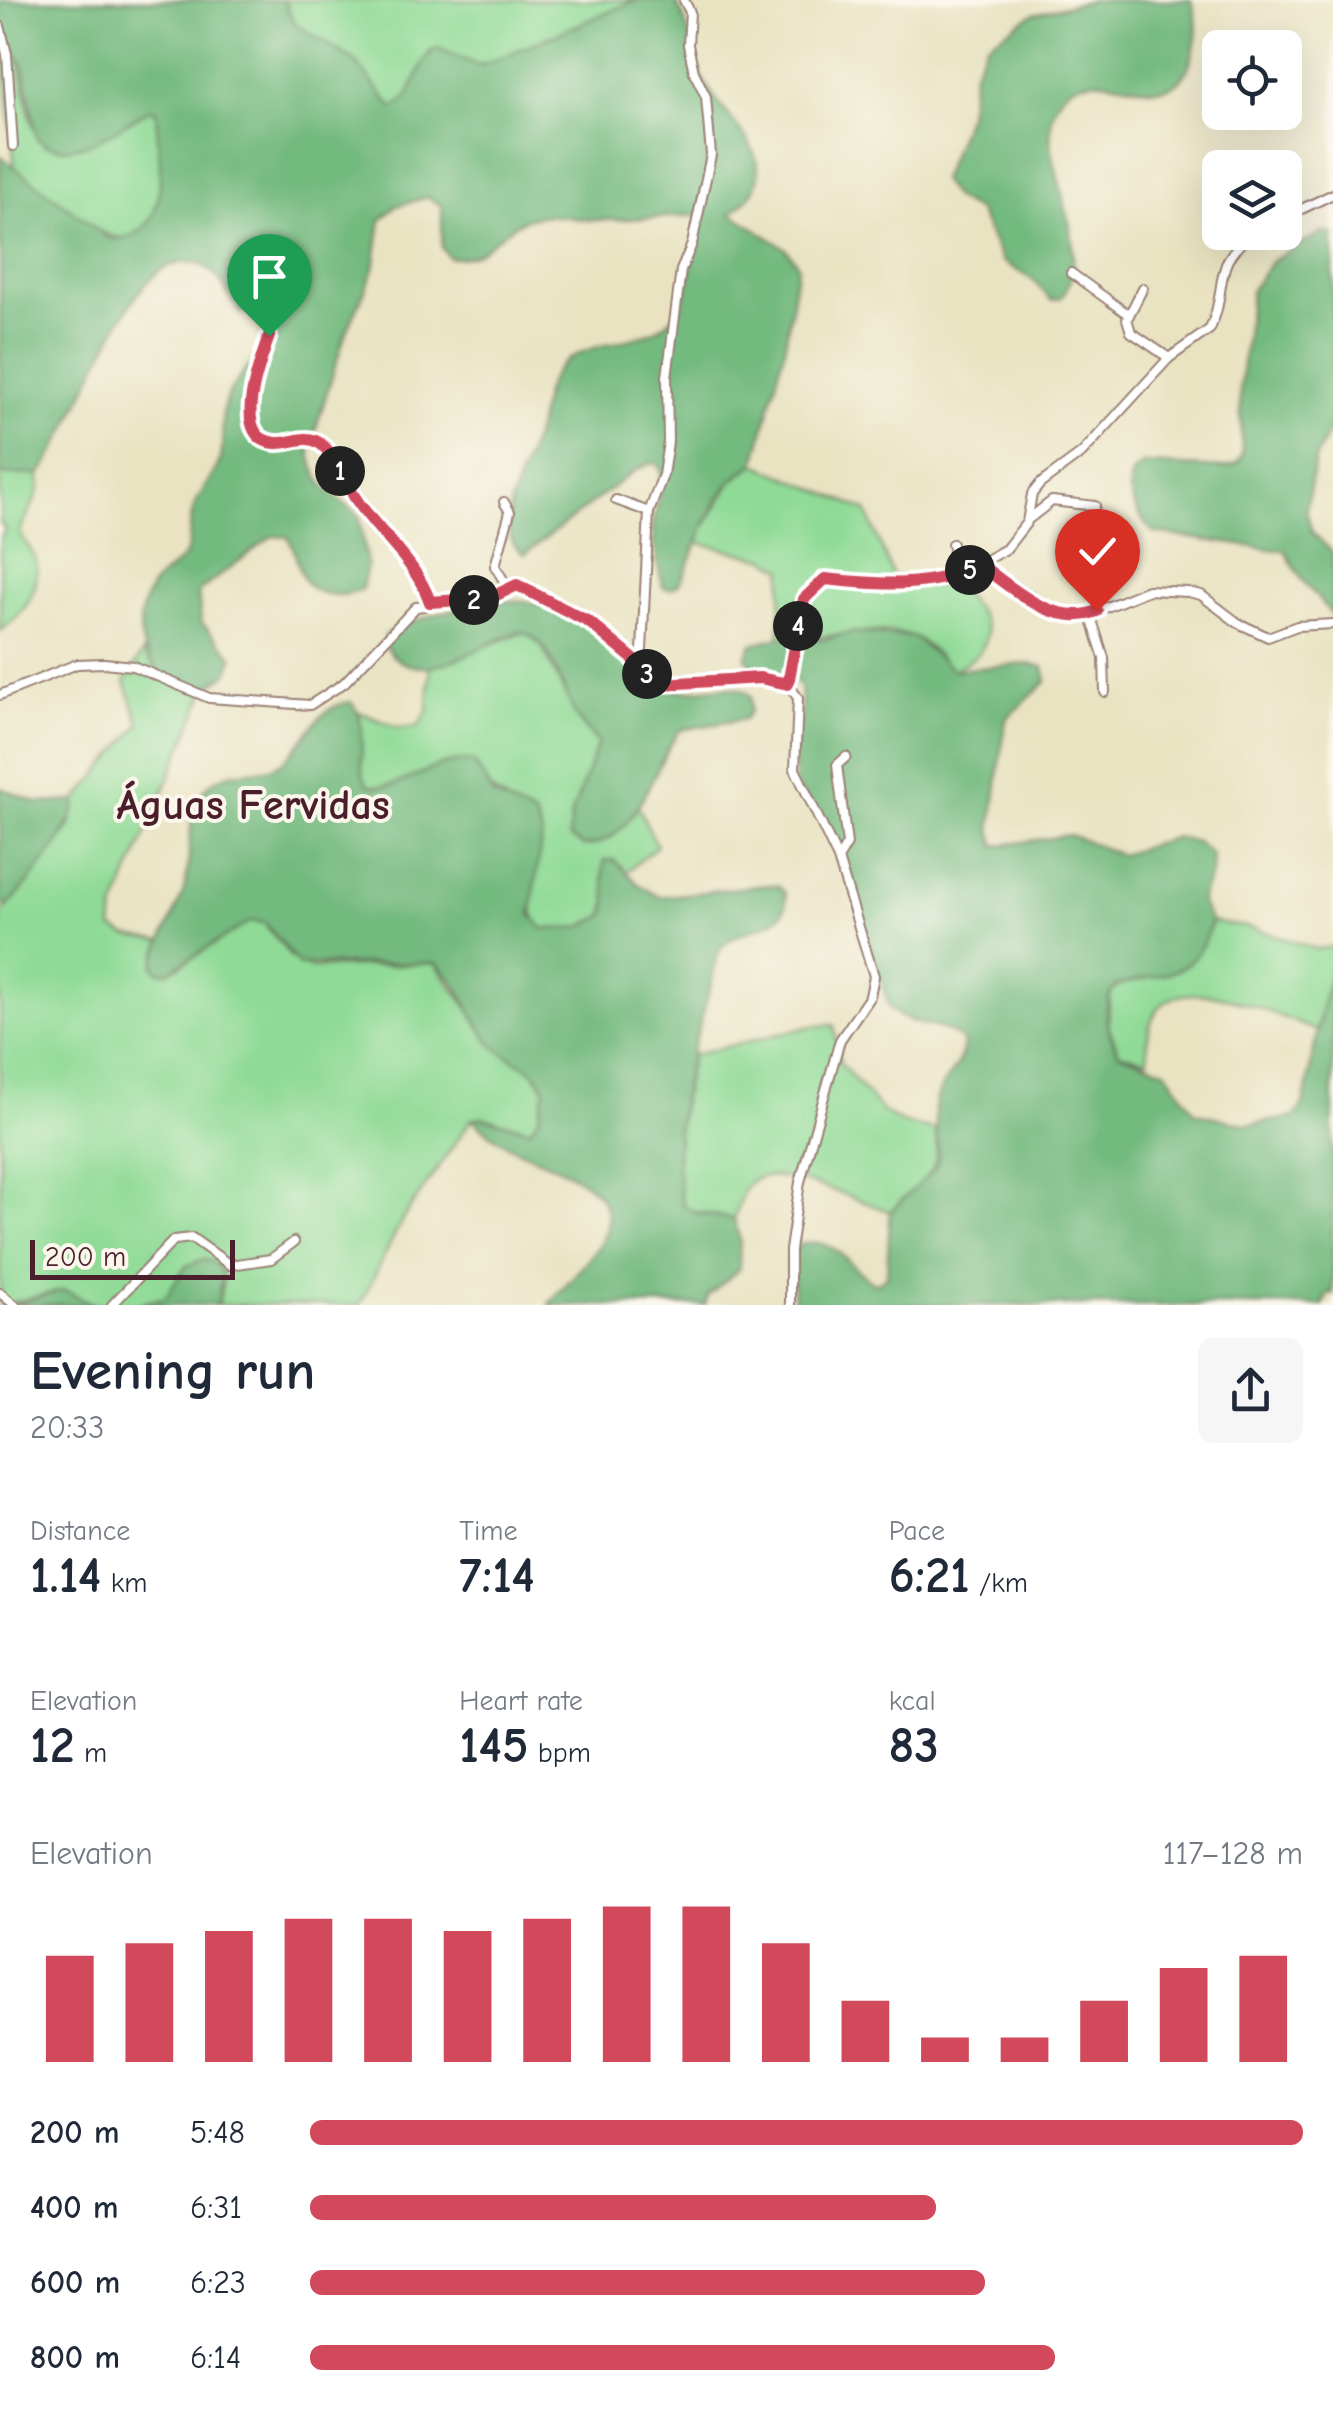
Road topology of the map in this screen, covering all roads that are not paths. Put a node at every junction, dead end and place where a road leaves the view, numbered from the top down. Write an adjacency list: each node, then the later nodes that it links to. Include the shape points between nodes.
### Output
1 (684, 0): 17 (street, via 711,155 681,270 667,377 668,442)
2 (0, 26): 3 (street)
3 (13, 146)
4 (1333, 194): 5 (street)
5 (1302, 209)
6 (1236, 250): 11 (street, via 1220,273 1210,329)
7 (1071, 273): 9 (street)
8 (1143, 288): 9 (street)
9 (1128, 315): 11 (street, via 1131,332)
10 (269, 336): 23 (street, via 252,396 252,428 275,443 301,438 324,446 378,530 414,567)
11 (1169, 358): 12 (street, via 1082,453)
12 (1032, 494): 14 (street); 18 (street)
13 (616, 500): 17 (street)
14 (1052, 501): 16 (street); 18 (street)
15 (504, 502): 22 (street, via 510,512 495,562)
16 (1095, 506)
17 (649, 512): 26 (street)
18 (1027, 522): 20 (street, via 1006,549)
19 (952, 544): 21 (street)
20 (981, 565): 21 (street); 24 (street, via 1050,612)
21 (960, 575): 27 (street, via 872,584 825,579 804,599)
22 (508, 588): 23 (street, via 490,598); 26 (street, via 517,585 589,622)
23 (430, 602): 29 (street, via 402,617 344,683 310,705 210,698 134,666 104,663 77,664)
24 (1090, 614): 25 (street, via 1148,590 1201,595 1268,637); 28 (street)
25 (1333, 624)
26 (641, 670): 27 (street, via 663,684 760,678)
27 (788, 684): 31 (street, via 798,698 795,769)
28 (1106, 692)
29 (0, 695)
30 (846, 757): 31 (street, via 837,765 847,844)
31 (838, 858): 36 (street, via 873,987 840,1040 800,1182)
32 (294, 1242): 35 (street, via 272,1259 230,1265 183,1237)
33 (0, 1293): 34 (street)
34 (15, 1305)
35 (112, 1305)
36 (790, 1305)

